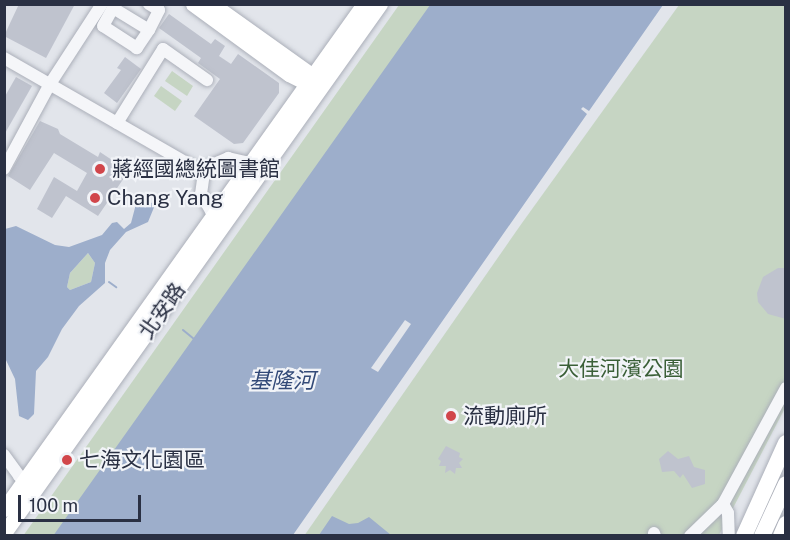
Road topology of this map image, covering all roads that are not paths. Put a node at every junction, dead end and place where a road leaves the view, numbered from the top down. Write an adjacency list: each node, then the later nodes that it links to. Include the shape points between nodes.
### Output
1 (149, 4): 7 (street, via 159,10)
2 (193, 4): 11 (main road)
3 (212, 4): 11 (main road)
4 (364, 4): 11 (main road)
5 (380, 4): 11 (main road)
6 (110, 6): 7 (street); 7 (street, via 103,26 137,48); 12 (street)
7 (147, 33): 8 (street)
8 (164, 49): 10 (street); 13 (street)
9 (4, 58): 12 (street)
10 (207, 80)
11 (313, 83): 14 (main road, 北安路)
12 (50, 84): 13 (street); 15 (street)
13 (117, 123): 16 (street)
14 (255, 168): 16 (street, via 237,158 228,158); 17 (main road, 北安路)
15 (4, 169)
16 (204, 173): 17 (street, via 204,203)
17 (220, 217): 22 (main road, 北安路)
18 (786, 388): 23 (street)
19 (786, 442): 29 (highway)
20 (4, 455): 22 (street)
21 (786, 484): 30 (highway)
22 (31, 485): 24 (main road, 北安路); 26 (main road, 北安路)
23 (723, 504): 27 (street); 28 (street, via 728,513)
24 (4, 509)
25 (786, 524): 31 (highway)
26 (4, 533)
27 (690, 536)
28 (729, 536)
29 (744, 536)
30 (762, 536)
31 (781, 536)

